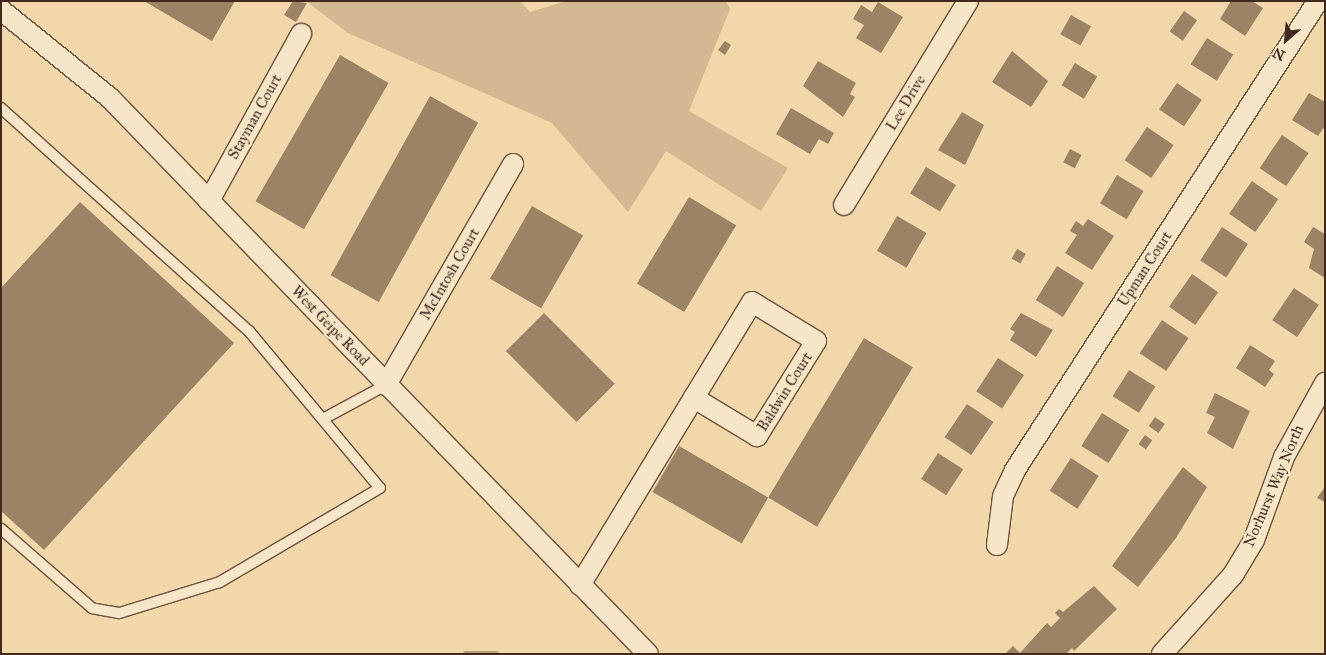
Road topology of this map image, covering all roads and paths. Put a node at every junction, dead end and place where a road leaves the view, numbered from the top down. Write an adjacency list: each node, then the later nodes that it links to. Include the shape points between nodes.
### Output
1 (968, 1): 8 (street, Lee Drive)
2 (1318, 1): 14 (street, Upman Court, via 1015,470 1002,496)
3 (1, 10): 7 (street, West Geipe Road, via 109,96)
4 (301, 34): 7 (street, Stayman Court)
5 (1, 108): 12 (lane, via 249,331)
6 (513, 164): 10 (street, McIntosh Court)
7 (209, 201): 10 (street, West Geipe Road)
8 (844, 205)
9 (1325, 383): 17 (street, Norhurst Way North, via 1284,457 1254,540 1233,576)
10 (386, 385): 12 (lane); 15 (street, West Geipe Road)
11 (694, 398): 11 (street, Baldwin Court, via 752,302 816,341 758,436); 15 (street, Baldwin Court)
12 (323, 419): 13 (lane, via 380,488 220,582 136,609 105,613 71,592)
13 (1, 529)
14 (997, 545)
15 (580, 585): 16 (street, West Geipe Road)
16 (648, 654)
17 (1162, 654)

